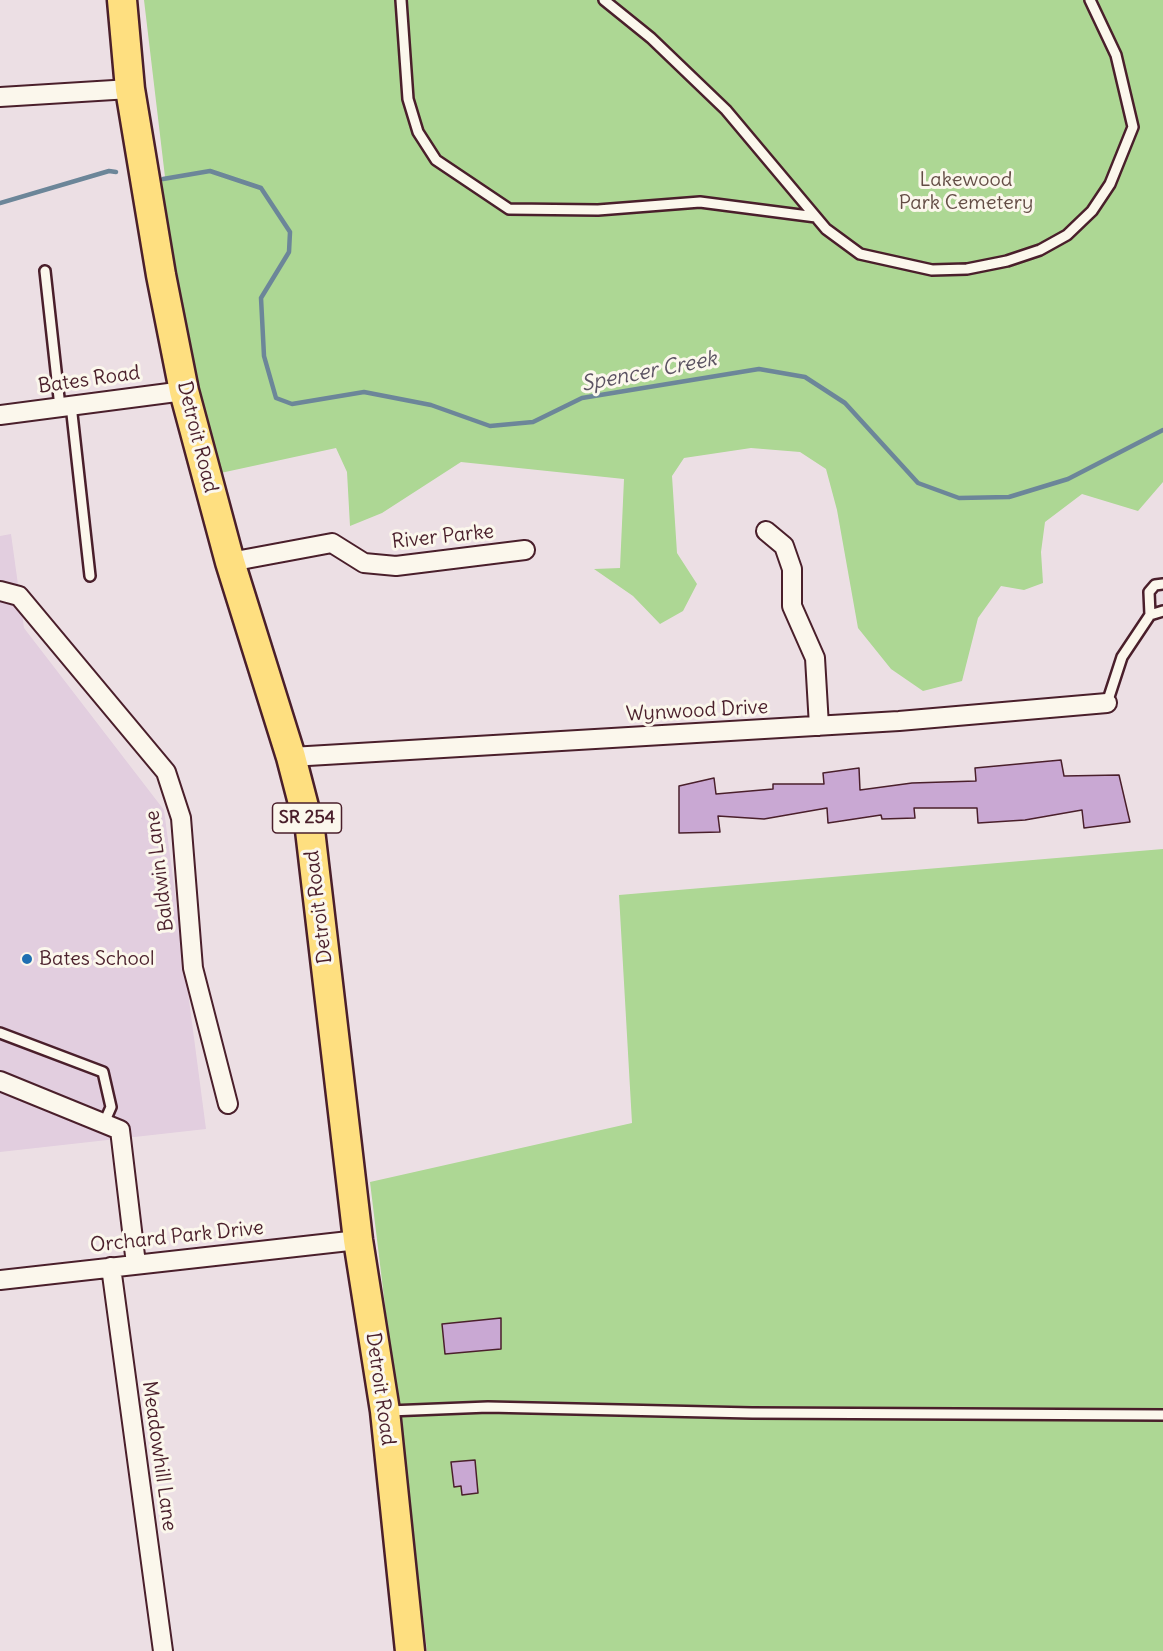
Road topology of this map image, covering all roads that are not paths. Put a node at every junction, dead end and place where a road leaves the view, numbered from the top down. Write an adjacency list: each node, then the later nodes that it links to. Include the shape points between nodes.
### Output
1 (122, 0): 5 (main road, Detroit Road / SR 254)
2 (401, 0): 7 (lane, via 408,99 418,132 436,159 509,209 598,210 700,202)
3 (604, 0): 7 (lane, via 651,38 726,110)
4 (1090, 0): 7 (lane, via 1116,55 1133,127 1110,184 1092,211 1067,235 1040,250 1007,261 967,269 932,270 860,254)
5 (130, 89): 6 (street); 9 (main road, Detroit Road / SR 254)
6 (0, 97)
7 (816, 217)
8 (45, 271): 10 (lane)
9 (184, 391): 10 (street, Bates Road); 14 (main road, Detroit Road / SR 254)
10 (66, 406): 11 (street, Bates Road); 15 (lane)
11 (0, 415)
12 (766, 531): 21 (street, via 784,546 792,569 792,606 815,658)
13 (525, 550): 14 (street, River Parke, via 396,566 364,563 332,543)
14 (230, 562): 22 (main road, Detroit Road / SR 254)
15 (90, 576)
16 (1163, 584): 19 (lane, via 1155,585 1149,592)
17 (0, 591): 25 (street, Baldwin Lane, via 20,596 166,772 181,818 193,968)
18 (1163, 611): 19 (lane)
19 (1150, 615): 20 (lane, via 1122,657)
20 (1107, 703): 21 (street, Wynwood Drive)
21 (819, 726): 22 (street, Wynwood Drive)
22 (291, 757): 27 (main road, Detroit Road / SR 254, via 310,830)
23 (0, 1034): 26 (lane, via 103,1072 111,1107)
24 (0, 1081): 26 (street)
25 (228, 1104)
26 (104, 1124): 28 (street, via 120,1130)
27 (358, 1240): 28 (street, Orchard Park Drive); 31 (main road, Detroit Road / SR 254)
28 (136, 1264): 29 (street, Orchard Park Drive)
29 (111, 1268): 30 (street, Orchard Park Drive); 33 (street, Meadowhill Lane)
30 (0, 1280)
31 (385, 1411): 32 (lane, via 488,1407); 34 (main road, Detroit Road / SR 254)
32 (1163, 1415)
33 (163, 1651)
34 (410, 1651)

